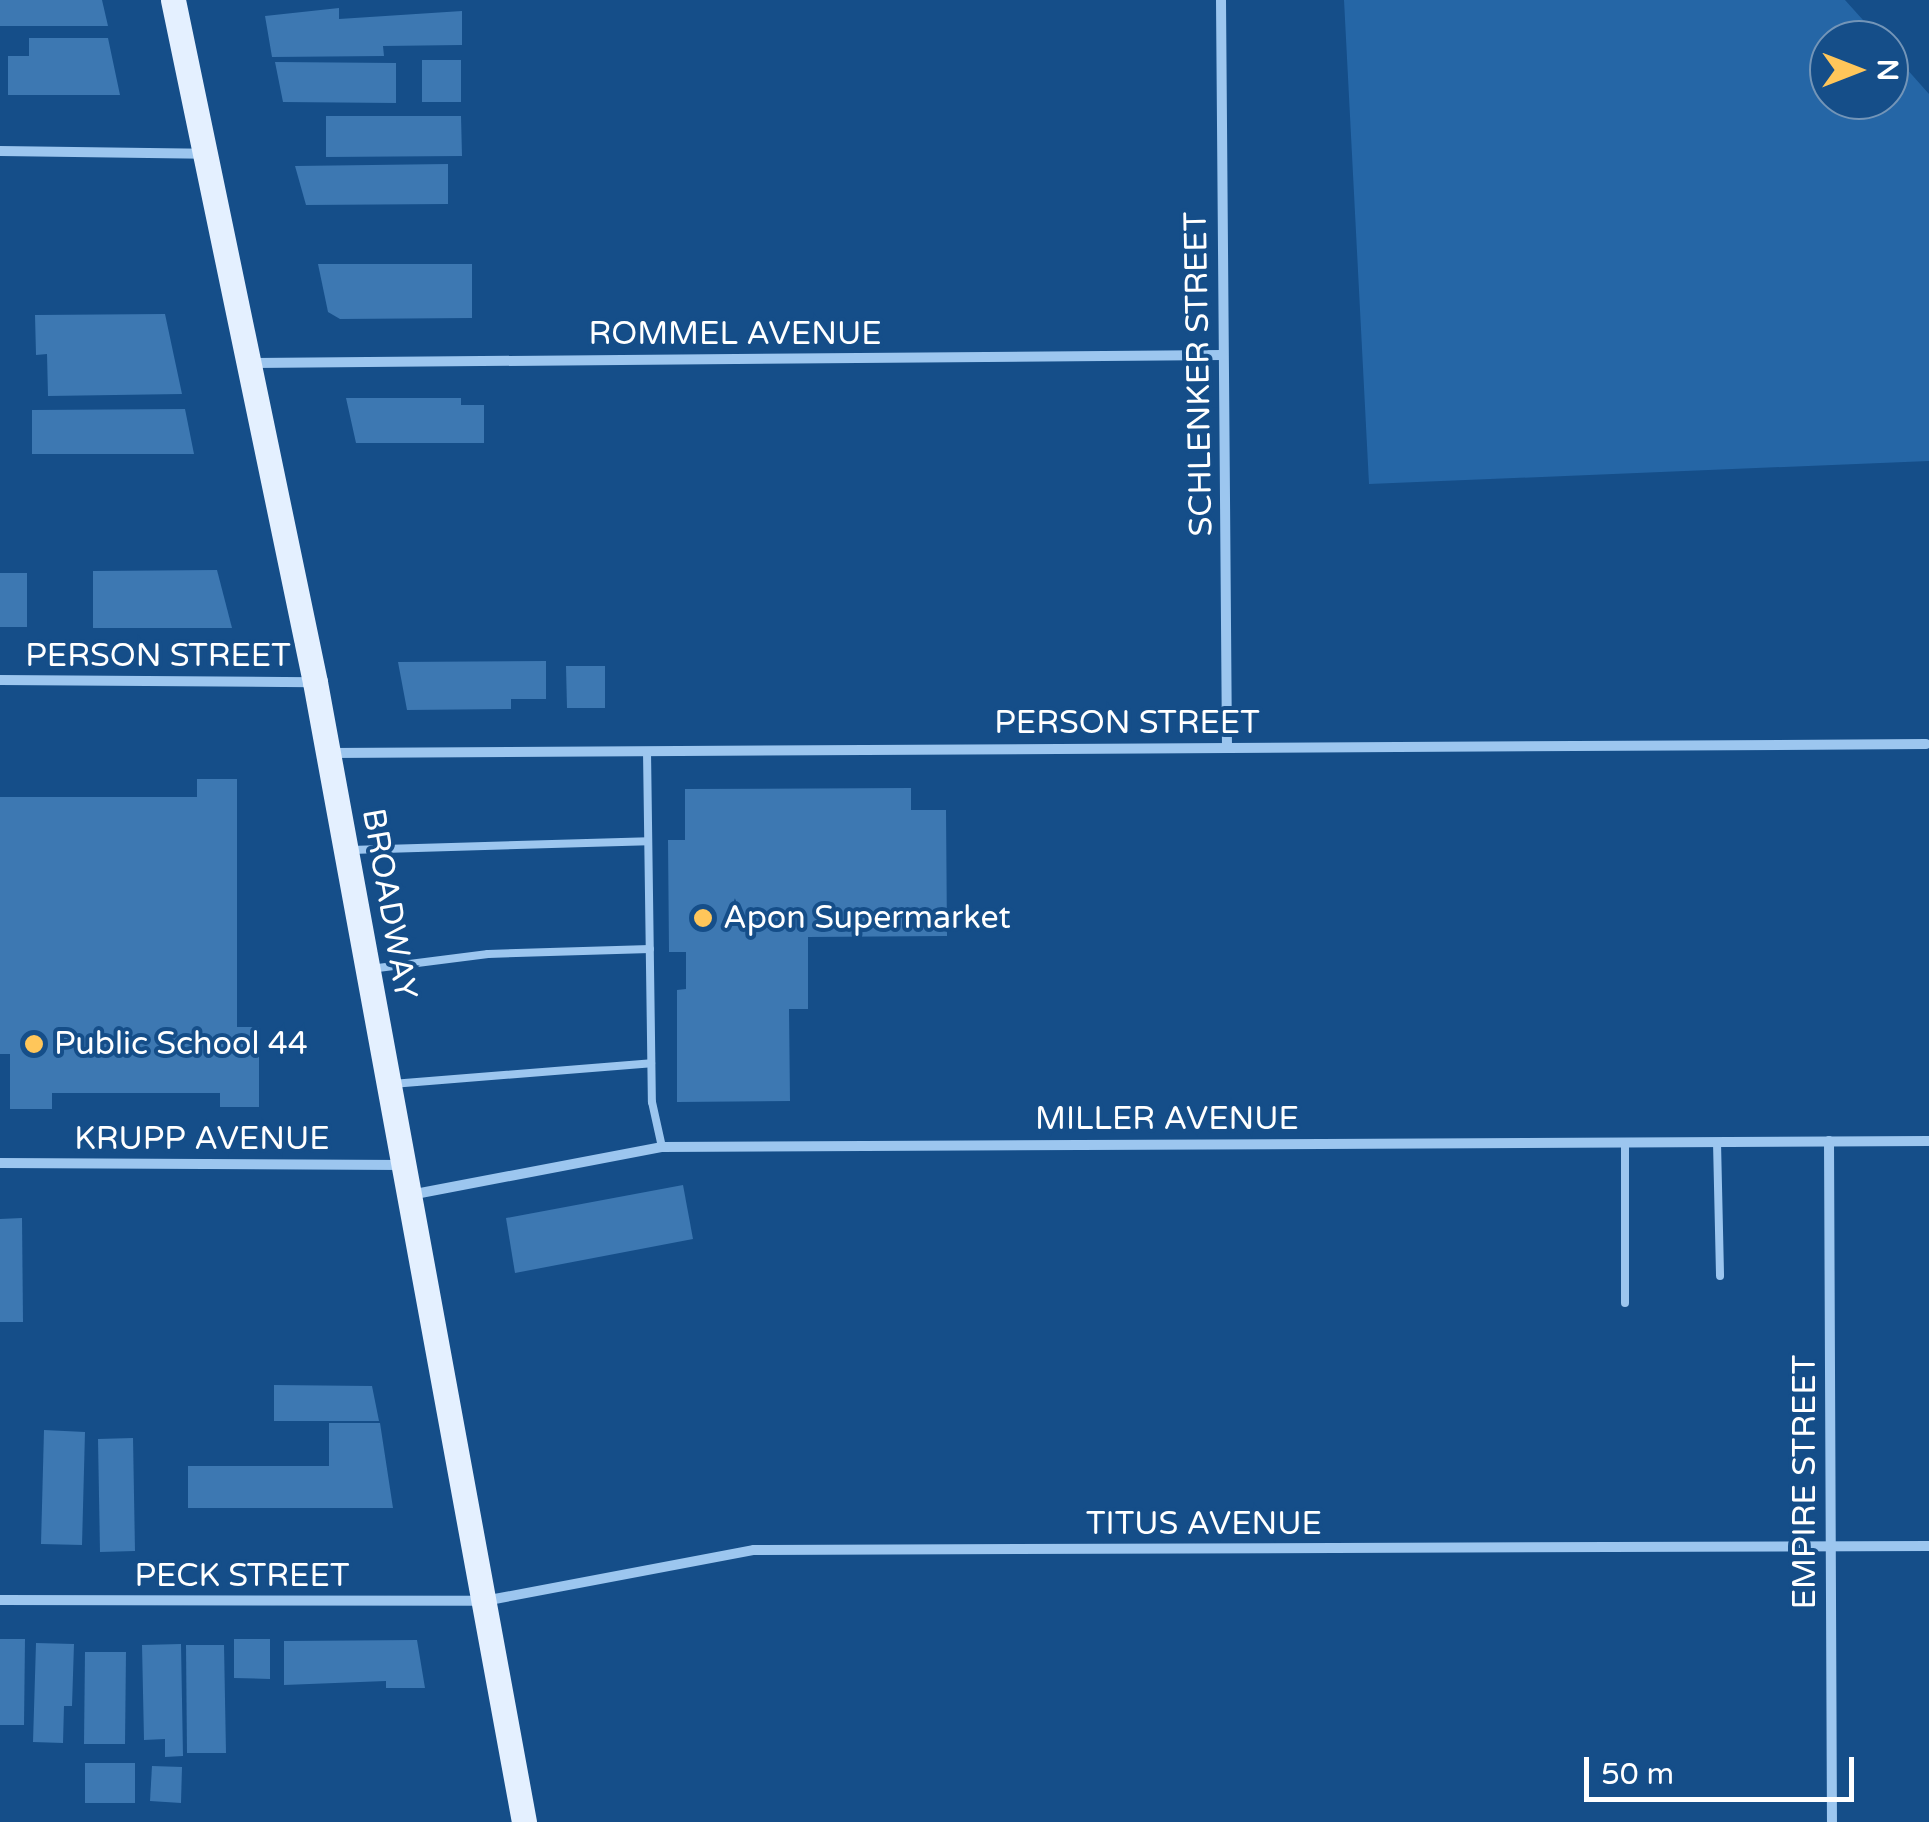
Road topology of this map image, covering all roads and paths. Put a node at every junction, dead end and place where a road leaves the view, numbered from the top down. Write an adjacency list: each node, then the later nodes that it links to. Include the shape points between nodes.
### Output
1 (174, 0): 4 (main road, BROADWAY)
2 (1221, 0): 5 (street, SCHLENKER STREET)
3 (0, 151): 4 (street)
4 (205, 154): 6 (main road, BROADWAY)
5 (1222, 355): 6 (street, ROMMEL AVENUE); 10 (street, SCHLENKER STREET)
6 (248, 363): 8 (main road, BROADWAY)
7 (0, 680): 8 (street, PERSON STREET)
8 (315, 682): 12 (main road, BROADWAY)
9 (1926, 744): 10 (street, PERSON STREET)
10 (1226, 747): 11 (street, PERSON STREET)
11 (647, 751): 12 (street, PERSON STREET); 13 (lane)
12 (328, 753): 14 (main road, BROADWAY)
13 (648, 841): 14 (lane); 15 (lane)
14 (346, 850): 16 (main road, BROADWAY)
15 (650, 949): 16 (lane, via 488,954); 17 (lane)
16 (368, 970): 18 (main road, BROADWAY)
17 (652, 1063): 18 (lane); 23 (lane)
18 (389, 1084): 25 (main road, BROADWAY)
19 (1929, 1140): 20 (street, MILLER AVENUE)
20 (1829, 1141): 22 (street, MILLER AVENUE); 30 (street, EMPIRE STREET)
21 (1625, 1142): 22 (street, MILLER AVENUE); 23 (street, MILLER AVENUE); 28 (lane)
22 (1718, 1142): 27 (lane)
23 (662, 1147): 26 (street, MILLER AVENUE)
24 (0, 1163): 25 (street, KRUPP AVENUE)
25 (404, 1164): 26 (main road, BROADWAY)
26 (410, 1194): 32 (main road, BROADWAY)
27 (1720, 1276)
28 (1625, 1304)
29 (1929, 1546): 30 (street, TITUS AVENUE)
30 (1829, 1547): 32 (street, TITUS AVENUE, via 754,1550); 34 (street, EMPIRE STREET)
31 (0, 1600): 32 (street, PECK STREET)
32 (484, 1601): 33 (main road, BROADWAY)
33 (524, 1822)
34 (1832, 1822)

